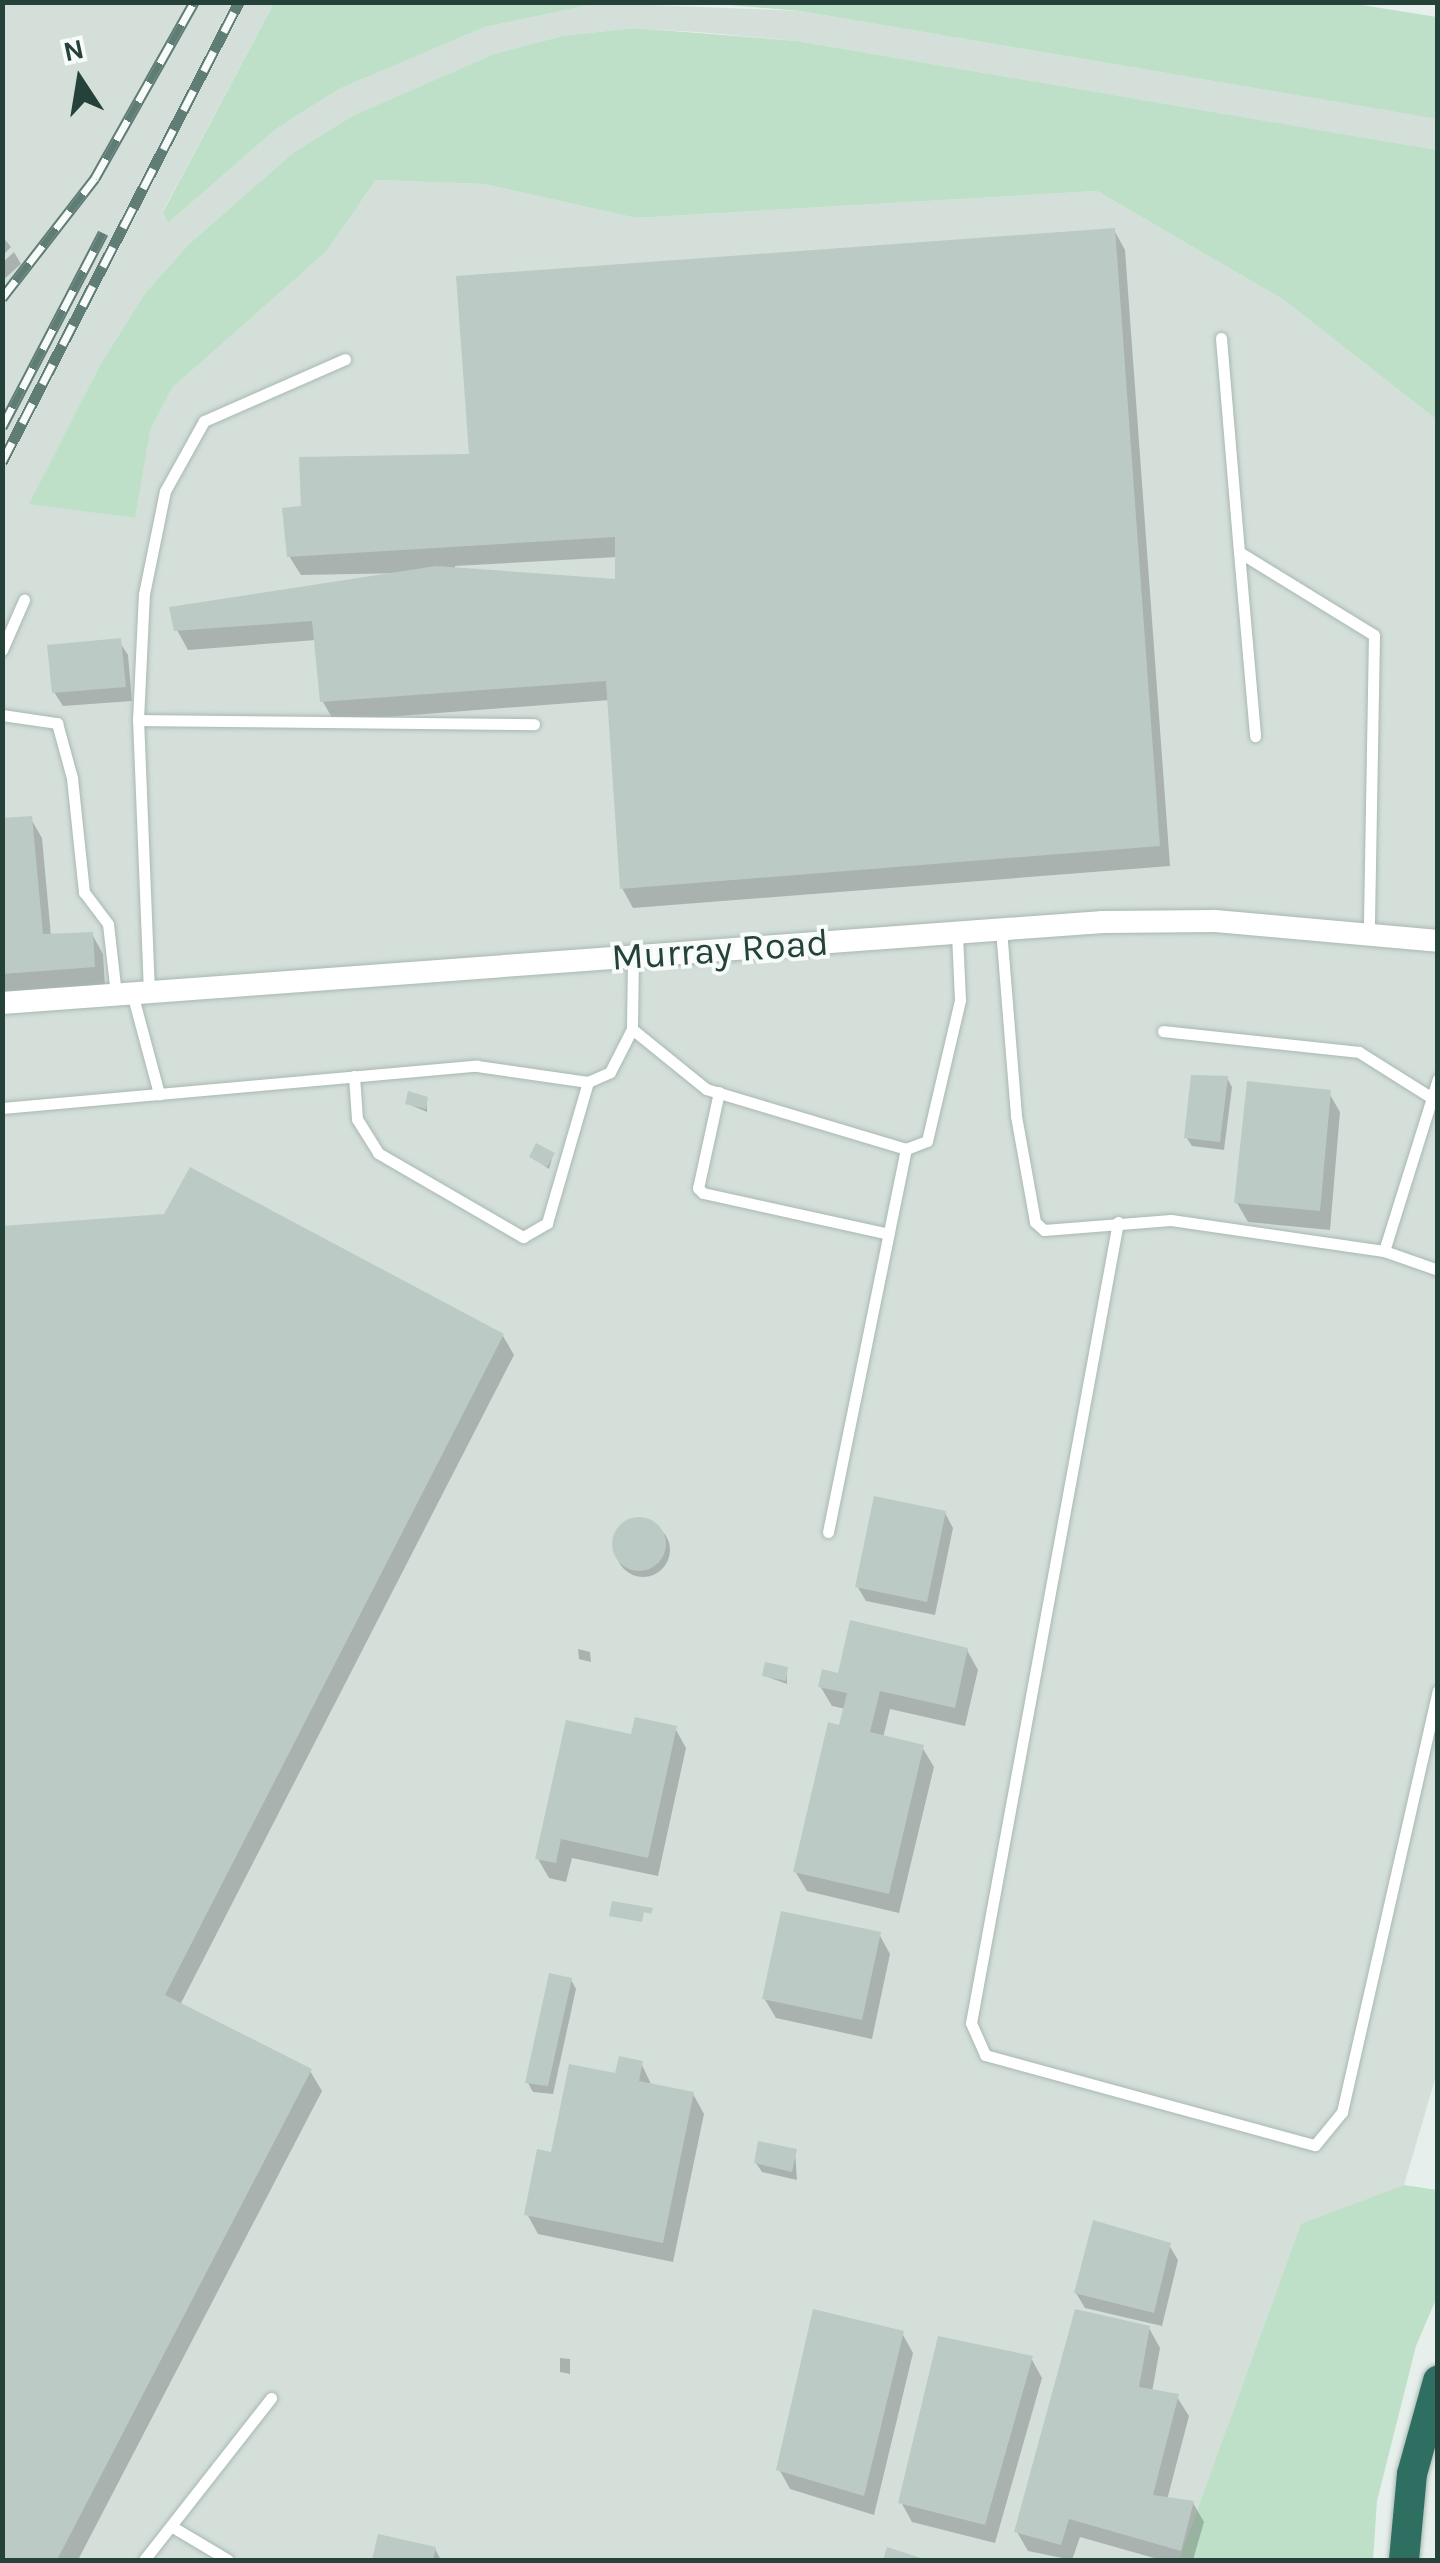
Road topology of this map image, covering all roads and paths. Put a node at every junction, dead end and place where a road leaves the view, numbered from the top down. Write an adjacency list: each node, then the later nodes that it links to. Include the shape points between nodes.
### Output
1 (1221, 338): 3 (lane)
2 (345, 359): 7 (lane, via 204,421 165,492 144,594)
3 (1239, 552): 9 (lane); 11 (lane, via 1374,636)
4 (24, 600): 5 (lane)
5 (2, 650)
6 (2, 715): 15 (lane, via 56,723 72,778 84,892 108,924)
7 (138, 720): 8 (lane); 15 (lane)
8 (534, 724)
9 (1255, 736)
10 (1001, 930): 11 (street, Murray Road, via 1216,921); 12 (street, Murray Road); 27 (lane, via 1016,1116 1035,1222 1044,1230)
11 (1369, 932): 13 (street, Murray Road)
12 (956, 933): 14 (street, Murray Road); 26 (lane, via 960,1000 927,1141)
13 (1438, 941)
14 (633, 956): 15 (street, Murray Road); 17 (lane)
15 (132, 993): 16 (street, Murray Road); 23 (lane)
16 (2, 1003)
17 (632, 1029): 21 (lane, via 610,1072); 22 (lane)
18 (1163, 1031): 24 (lane, via 1359,1052)
19 (354, 1076): 21 (lane, via 478,1066); 21 (lane, via 357,1119 378,1152 523,1237 547,1223); 23 (lane)
20 (1438, 1080): 24 (lane)
21 (588, 1082)
22 (719, 1092): 26 (lane); 28 (lane, via 698,1188)
23 (159, 1094): 25 (lane)
24 (1432, 1098): 29 (lane)
25 (2, 1108)
26 (906, 1149): 28 (lane)
27 (1118, 1222): 29 (lane, via 1171,1220); 32 (lane, via 971,2022 985,2055 1315,2145 1342,2112)
28 (889, 1234): 31 (lane)
29 (1384, 1251): 30 (lane)
30 (1438, 1270)
31 (828, 1532)
32 (1438, 1691)
33 (1438, 2381): 38 (highway, via 1412,2474)
34 (271, 2398): 35 (lane)
35 (171, 2526): 36 (lane); 37 (lane)
36 (144, 2560)
37 (228, 2560)
38 (1404, 2560)

